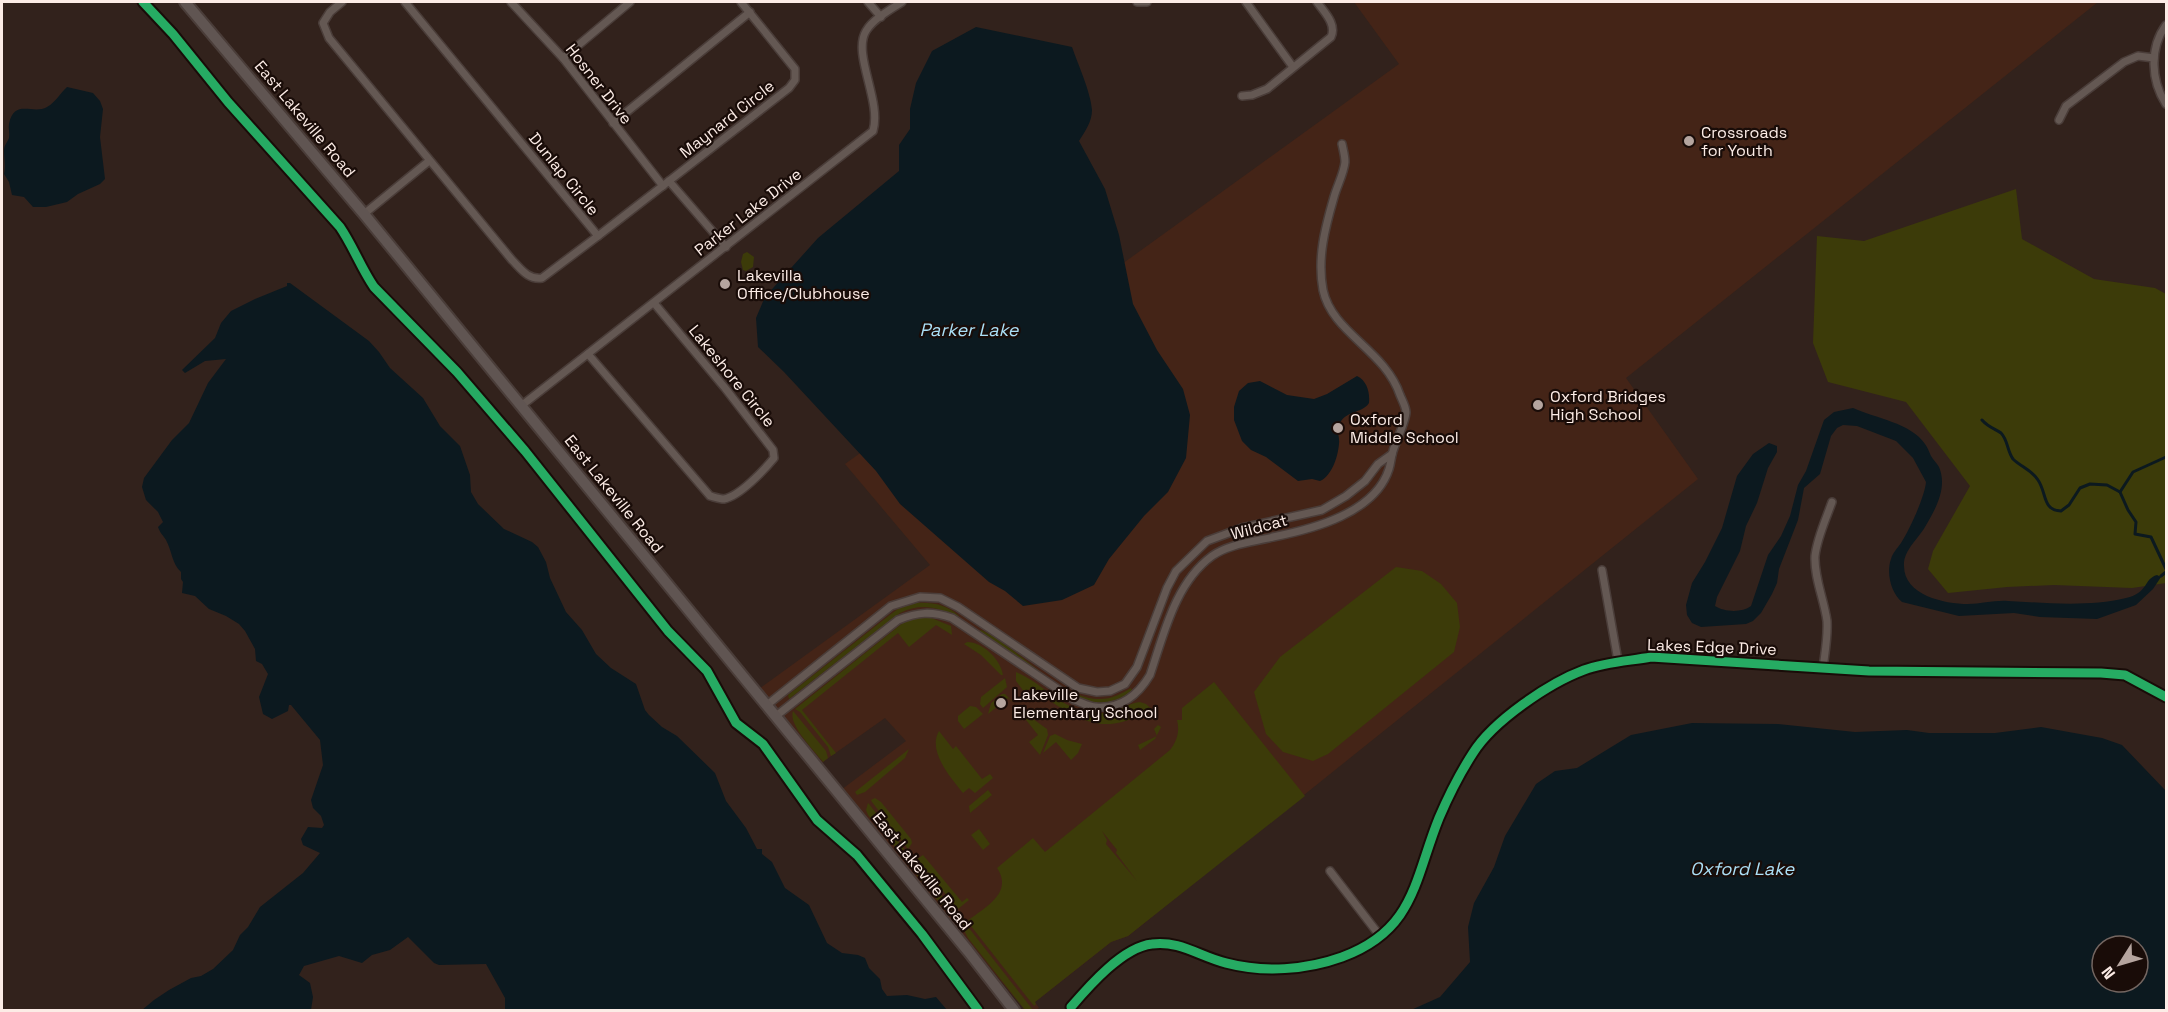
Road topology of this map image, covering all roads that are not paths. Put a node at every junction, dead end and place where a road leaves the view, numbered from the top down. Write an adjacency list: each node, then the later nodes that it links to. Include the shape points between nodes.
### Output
1 (185, 2): 26 (main road, East Lakeville Road)
2 (342, 2): 24 (street, Dunlap Circle, via 323,23 325,32)
3 (405, 2): 27 (street, Dunlap Circle)
4 (511, 2): 16 (street, Hosner Drive)
5 (741, 2): 13 (street, Maynard Circle)
6 (868, 2): 14 (street)
7 (902, 2): 14 (street, Parker Lake Drive)
8 (1137, 2): 9 (street)
9 (1147, 2)
10 (1246, 2): 18 (street)
11 (1317, 2): 18 (street, via 1333,33)
12 (624, 3): 16 (street)
13 (750, 12): 22 (street); 25 (street, Maynard Circle, via 795,69 795,80)
14 (880, 17): 28 (street, Parker Lake Drive, via 866,30 862,44 874,106 873,131)
15 (2166, 25): 17 (street)
16 (563, 58): 22 (street, Hosner Drive)
17 (2154, 58): 20 (street, via 2156,82); 21 (street, via 2139,56 2124,62 2066,106)
18 (1293, 67): 19 (street, via 1266,88)
19 (1242, 96)
20 (2166, 104)
21 (2059, 120)
22 (613, 123): 25 (street, Hosner Drive)
23 (1342, 144): 32 (street, Wildcat, via 1345,162 1322,242 1324,292 1338,319 1378,358 1396,383 1406,412)
24 (429, 161): 26 (street); 27 (street, Dunlap Circle, via 512,260 534,279 558,268)
25 (666, 183): 27 (street, Maynard Circle); 28 (street, Hosner Drive)
26 (364, 214): 31 (main road, East Lakeville Road)
27 (598, 236)
28 (726, 247): 29 (street, Parker Lake Drive)
29 (654, 303): 30 (street, Parker Lake Drive); 30 (street, Lakeshore Circle, via 773,450 774,458 766,468 738,492 724,499 710,496)
30 (588, 354): 31 (street, Parker Lake Drive)
31 (521, 406): 42 (main road, East Lakeville Road)
32 (1392, 454): 39 (street, Wildcat, via 1365,481 1322,510 1242,528 1207,542 1191,555 1167,588); 40 (street, Wildcat, via 1389,470 1375,492 1354,509 1328,524 1246,542 1214,555 1200,566 1179,595)
33 (1832, 502): 38 (street, via 1815,557 1827,620)
34 (1602, 570): 37 (street)
35 (972, 615): 36 (street); 39 (street, via 1078,688 1110,691); 42 (street, via 940,598 920,597 891,606)
36 (966, 626): 40 (street, Wildcat, via 1074,700 1096,707 1114,706 1134,696); 43 (street, Wildcat, via 937,613 921,612 898,620)
37 (1618, 661): 38 (street, Lakes Edge Drive, via 1651,657); 45 (street, Lakes Edge Drive, via 1584,670 1554,685 1508,715 1474,752 1440,817 1409,902 1397,921)
38 (1823, 668): 41 (street, Lakes Edge Drive, via 2125,675)
39 (1130, 677): 40 (street)
40 (1143, 686)
41 (2166, 697)
42 (767, 705): 43 (main road, East Lakeville Road)
43 (776, 716): 47 (main road, East Lakeville Road)
44 (1330, 871): 45 (street)
45 (1380, 936): 46 (street, Lakes Edge Drive, via 1342,957 1277,970 1225,963 1173,944 1149,944 1107,968)
46 (1071, 1007)
47 (1014, 1011)

